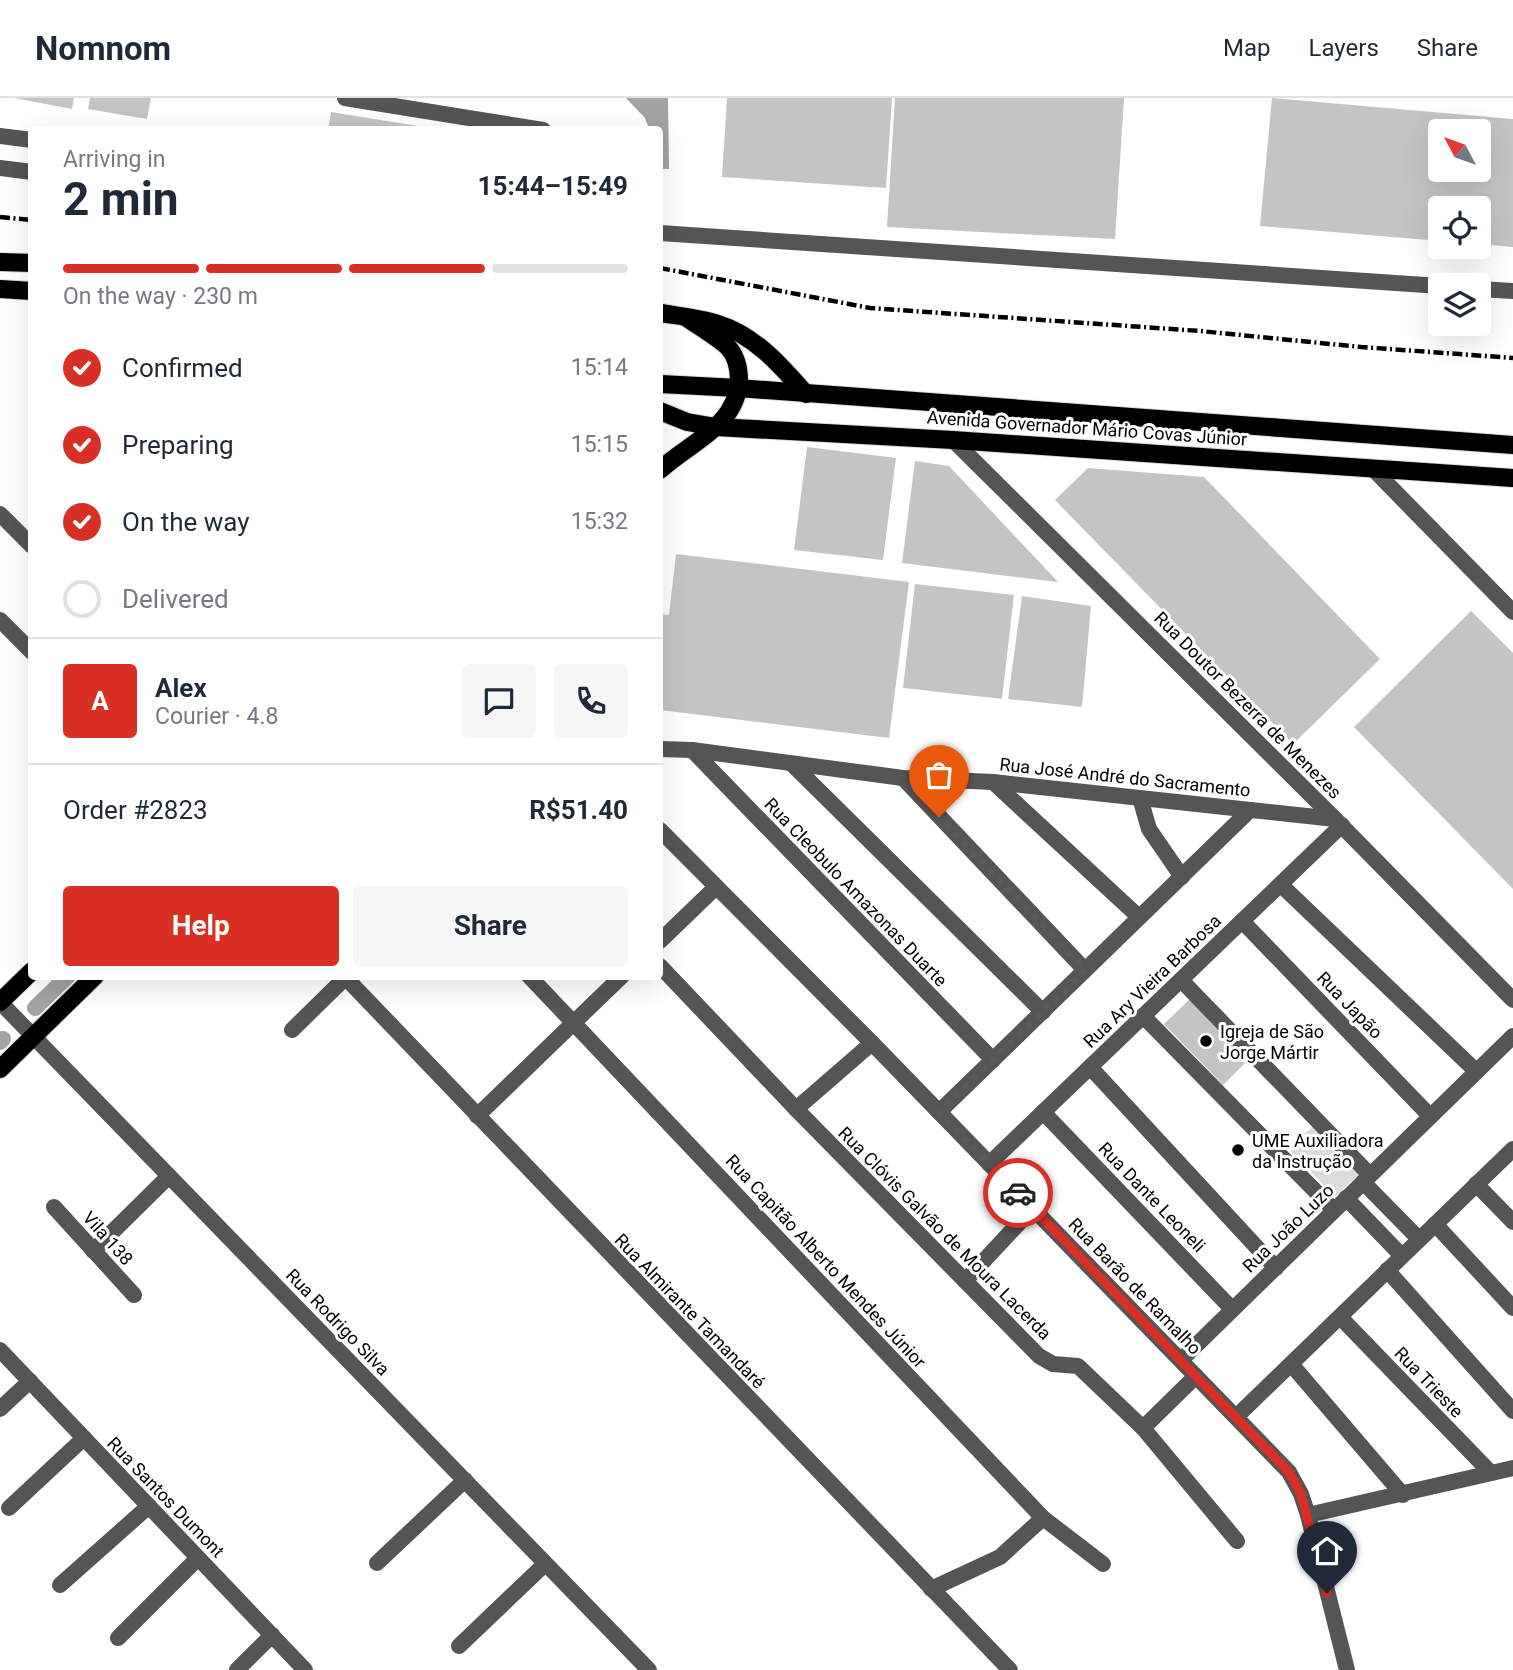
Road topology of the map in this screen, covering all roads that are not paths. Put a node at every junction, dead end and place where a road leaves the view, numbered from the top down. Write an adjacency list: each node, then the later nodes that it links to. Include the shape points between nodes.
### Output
1 (345, 98): 2 (street)
2 (518, 126)
3 (0, 136): 4 (street)
4 (28, 140)
5 (0, 168): 6 (street)
6 (28, 172)
7 (663, 233): 10 (street)
8 (0, 262): 9 (main road)
9 (28, 263)
10 (1428, 285)
11 (0, 289): 13 (main road)
12 (1491, 290): 14 (street)
13 (28, 291)
14 (1513, 291)
15 (663, 314): 16 (main road)
16 (687, 318): 18 (main road, via 729,348 739,368); 19 (main road, via 741,334 773,357)
17 (663, 384): 18 (main road, Avenida Governador Mário Covas Júnior)
18 (738, 387): 19 (main road, Avenida Governador Mário Covas Júnior); 21 (main road, via 735,405)
19 (806, 394): 23 (main road, Avenida Governador Mário Covas Júnior)
20 (663, 412): 21 (main road, Avenida Governador Mário Covas Júnior)
21 (716, 427): 22 (main road, Avenida Governador Mário Covas Júnior); 24 (main road)
22 (953, 440): 25 (main road, Avenida Governador Mário Covas Júnior); 39 (street, Rua Doutor Bezerra de Menezes)
23 (1513, 445)
24 (663, 468)
25 (1373, 468): 26 (main road, Avenida Governador Mário Covas Júnior); 29 (street)
26 (1513, 478)
27 (0, 514): 28 (street)
28 (28, 542)
29 (1513, 612)
30 (0, 621): 31 (street)
31 (28, 648)
32 (663, 749): 33 (street, Rua José André do Sacramento)
33 (692, 750): 34 (street, Rua José André do Sacramento); 65 (street, Rua Cleobulo Amazonas Duarte)
34 (793, 765): 35 (street, Rua José André do Sacramento); 58 (street)
35 (903, 778): 36 (street, Rua José André do Sacramento); 48 (street)
36 (993, 782): 37 (street, Rua José André do Sacramento); 44 (street)
37 (1140, 798): 38 (street, Rua José André do Sacramento); 41 (street, via 1149,829)
38 (1250, 810): 39 (street, Rua José André do Sacramento); 41 (street)
39 (1338, 822): 42 (street, Rua Ary Vieira Barbosa); 56 (street, Rua Doutor Bezerra de Menezes)
40 (663, 833): 43 (street, Rua Barão de Ramalho)
41 (1182, 877): 44 (street)
42 (1282, 885): 45 (street, Rua Ary Vieira Barbosa); 68 (street)
43 (715, 888): 46 (street); 64 (street, Rua Barão de Ramalho)
44 (1139, 918): 48 (street)
45 (1242, 921): 55 (street, Rua Ary Vieira Barbosa); 73 (street, Rua Japão)
46 (663, 938)
47 (663, 969): 69 (street, Rua Clóvis Galvão de Moura Lacerda)
48 (1085, 970): 58 (street)
49 (28, 975): 57 (main road)
50 (91, 980): 62 (main road)
51 (342, 980): 61 (street)
52 (348, 980): 72 (street, Rua Almirante Tamandaré)
53 (533, 980): 60 (street, Rua Capitão Alberto Mendes Júnior)
54 (618, 980): 60 (street)
55 (1181, 980): 59 (street, Rua Ary Vieira Barbosa); 77 (street)
56 (1513, 999)
57 (1, 1003): 62 (street, Rua Rodrigo Silva)
58 (1043, 1012): 65 (street)
59 (1143, 1016): 66 (street, Rua Ary Vieira Barbosa); 82 (street)
60 (574, 1022): 72 (street); 112 (street, Rua Capitão Alberto Mendes Júnior)
61 (292, 1030)
62 (31, 1034): 67 (main road); 76 (street, Rua Rodrigo Silva)
63 (1513, 1035): 68 (street, Rua João Luzo)
64 (872, 1043): 69 (street); 70 (street, Rua Barão de Ramalho)
65 (993, 1060): 70 (street)
66 (1090, 1067): 71 (street, Rua Ary Vieira Barbosa); 88 (street)
67 (0, 1069)
68 (1476, 1071): 73 (street, Rua João Luzo)
69 (796, 1109): 90 (street, Rua Clóvis Galvão de Moura Lacerda)
70 (939, 1112): 75 (street, Rua Barão de Ramalho)
71 (1043, 1112): 75 (street, Rua Ary Vieira Barbosa); 93 (street, Rua Dante Leoneli)
72 (477, 1116): 119 (street, Rua Almirante Tamandaré)
73 (1430, 1116): 77 (street, Rua João Luzo)
74 (1513, 1149): 78 (street)
75 (989, 1164): 81 (street, Rua Barão de Ramalho)
76 (169, 1176): 86 (street); 107 (street, Rua Rodrigo Silva)
77 (1367, 1178): 79 (street, Rua João Luzo); 85 (street)
78 (1476, 1184): 83 (street); 84 (street)
79 (1346, 1198): 82 (street, Rua João Luzo); 87 (street)
80 (54, 1207): 86 (street, Vila 138)
81 (1033, 1208): 90 (street); 96 (street, Rua Barão de Ramalho)
82 (1334, 1210): 88 (street, Rua João Luzo)
83 (1513, 1222)
84 (1435, 1224): 85 (street); 92 (street)
85 (1419, 1240): 87 (street)
86 (93, 1251): 91 (street, Vila 138)
87 (1402, 1256): 89 (street)
88 (1276, 1268): 93 (street, Rua João Luzo)
89 (1387, 1270): 94 (street); 101 (street)
90 (965, 1281): 103 (street, Rua Clóvis Galvão de Moura Lacerda, via 1039,1356 1053,1364 1078,1366)
91 (134, 1295)
92 (1513, 1308)
93 (1232, 1309): 96 (street, Rua João Luzo)
94 (1340, 1317): 97 (street); 106 (street, Rua Trieste)
95 (0, 1350): 99 (street, Rua Santos Dumont)
96 (1181, 1360): 98 (street, Rua Barão de Ramalho)
97 (1291, 1364): 102 (street); 108 (street)
98 (1196, 1376): 102 (street, Rua Barão de Ramalho); 103 (street)
99 (30, 1381): 100 (street); 104 (street, Rua Santos Dumont)
100 (0, 1409)
101 (1513, 1411)
102 (1236, 1417): 111 (street, Rua Barão de Ramalho, via 1289,1472)
103 (1143, 1428): 113 (street, Rua Clóvis Galvão de Moura Lacerda)
104 (84, 1438): 109 (street, Rua Santos Dumont); 110 (street)
105 (1513, 1468): 106 (street)
106 (1491, 1473): 108 (street)
107 (464, 1480): 115 (street); 116 (street, Rua Rodrigo Silva)
108 (1403, 1495): 111 (street)
109 (149, 1506): 114 (street, Rua Santos Dumont); 118 (street)
110 (9, 1508)
111 (1308, 1515): 127 (street, Rua Barão de Ramalho)
112 (1043, 1518): 117 (street, Rua Capitão Alberto Mendes Júnior); 119 (street, via 1000,1556)
113 (1237, 1541)
114 (198, 1558): 120 (street, Rua Santos Dumont); 121 (street)
115 (377, 1563)
116 (545, 1564): 122 (street); 125 (street, Rua Rodrigo Silva)
117 (1102, 1564)
118 (60, 1585)
119 (931, 1589): 126 (street, Rua Almirante Tamandaré)
120 (272, 1635): 123 (street); 124 (street, Rua Santos Dumont)
121 (118, 1638)
122 (459, 1646)
123 (237, 1670)
124 (305, 1670)
125 (649, 1670)
126 (1010, 1670)
127 (1347, 1670)

